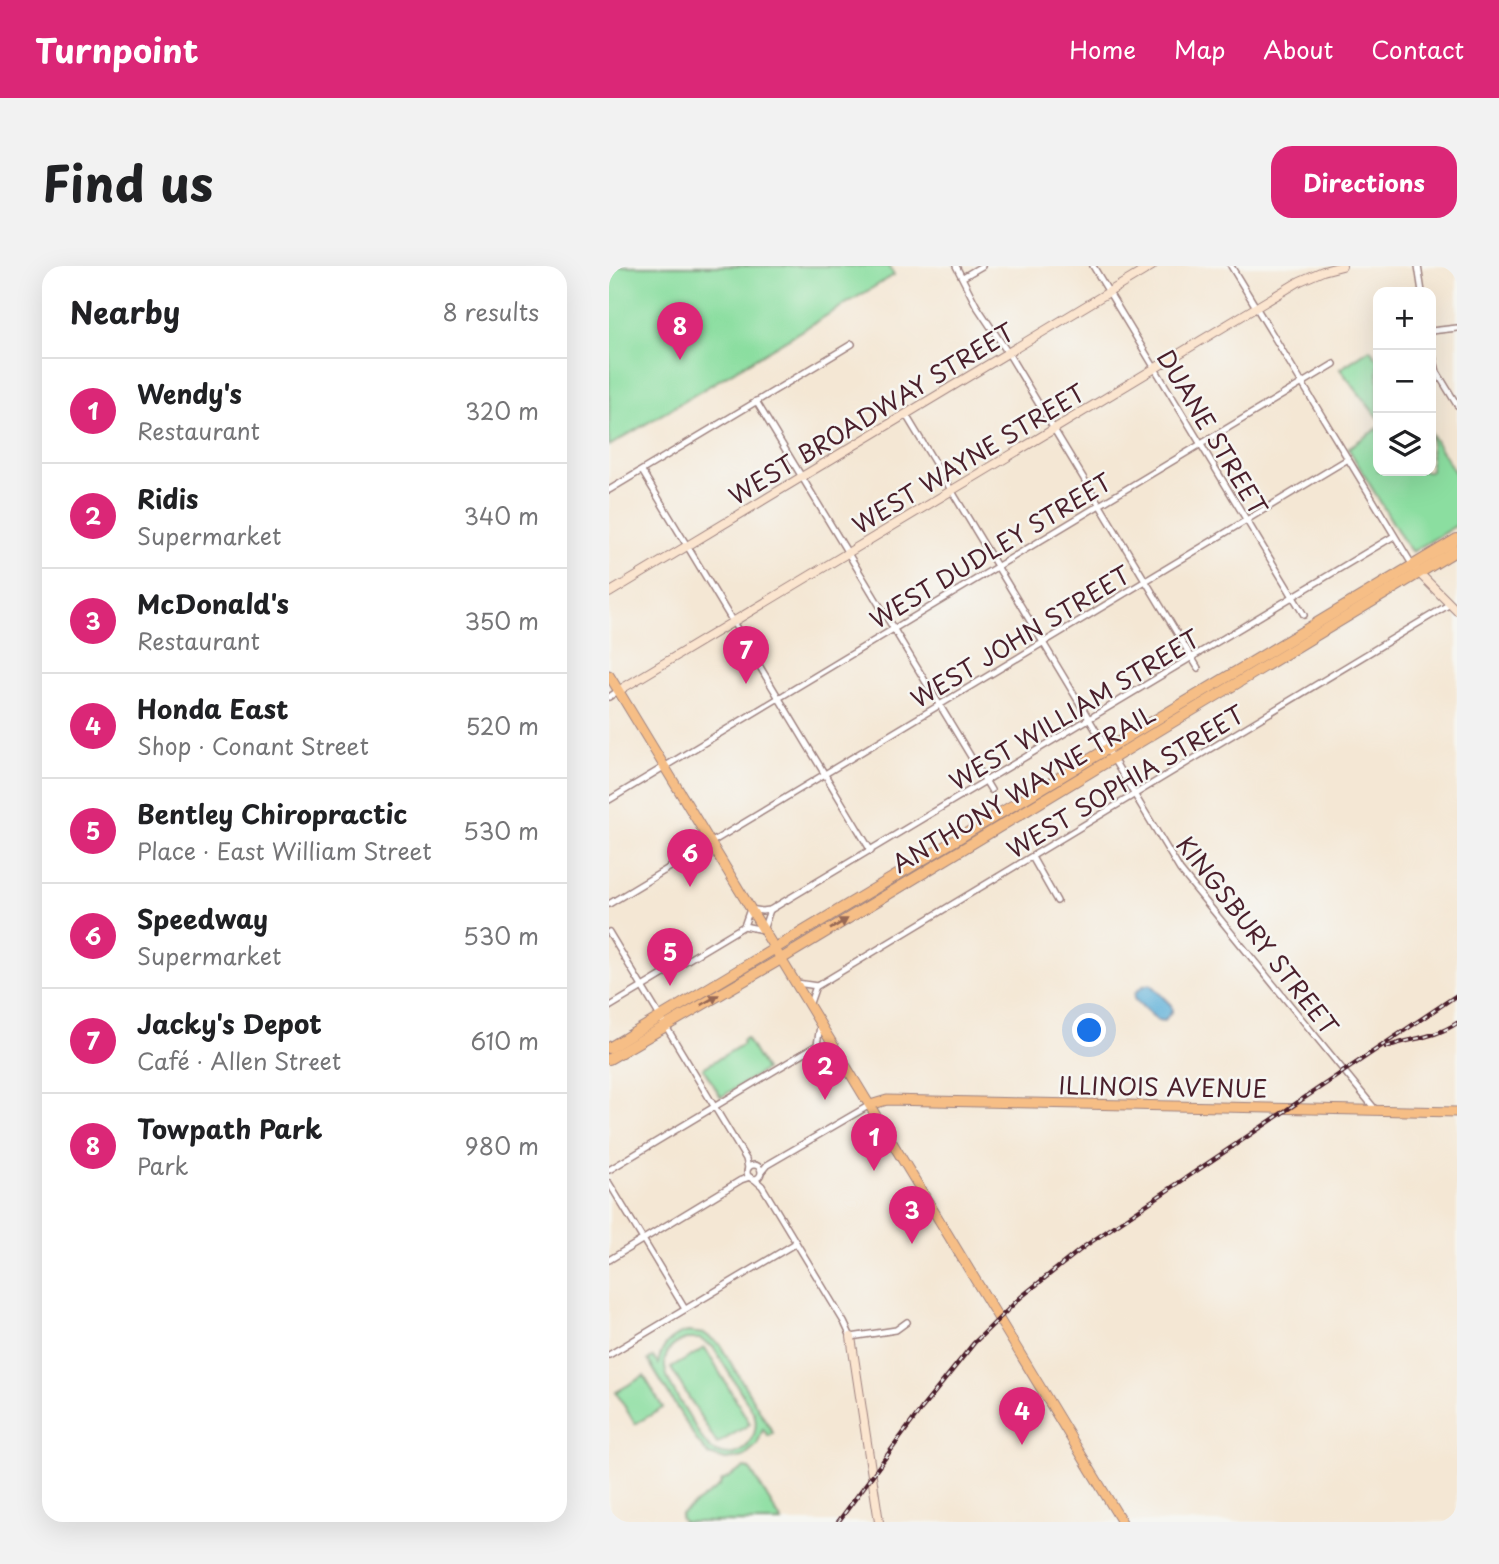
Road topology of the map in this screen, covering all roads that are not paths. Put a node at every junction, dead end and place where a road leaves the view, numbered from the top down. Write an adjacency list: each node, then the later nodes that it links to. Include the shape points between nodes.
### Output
1 (956, 266): 8 (street)
2 (982, 266): 8 (street)
3 (1093, 266): 10 (street, DUANE STREET)
4 (1152, 266): 10 (street, WEST BROADWAY STREET)
5 (1231, 266): 11 (street)
6 (1342, 266): 11 (street, WEST WAYNE STREET, via 1308,276)
7 (1418, 266): 9 (street)
8 (963, 277): 16 (street)
9 (1421, 287)
10 (1109, 292): 16 (street, WEST BROADWAY STREET); 18 (street, DUANE STREET)
11 (1256, 308): 18 (street, WEST WAYNE STREET); 19 (street)
12 (1457, 328): 13 (street)
13 (1436, 330)
14 (852, 344): 20 (street)
15 (1432, 350): 21 (street, via 1437,372)
16 (1008, 353): 22 (street, WEST BROADWAY STREET); 23 (street)
17 (1334, 363): 19 (street, WEST DUDLEY STREET)
18 (1154, 369): 23 (street, WEST WAYNE STREET); 24 (street, DUANE STREET)
19 (1302, 383): 24 (street, WEST DUDLEY STREET); 25 (street)
20 (756, 401): 26 (street); 27 (street)
21 (1457, 405)
22 (906, 415): 27 (street, WEST BROADWAY STREET); 29 (street, KINGSBURY STREET)
23 (1054, 429): 29 (street, WEST WAYNE STREET); 30 (street)
24 (1200, 445): 30 (street, WEST DUDLEY STREET); 31 (street, DUANE STREET)
25 (1348, 459): 31 (street, WEST JOHN STREET); 32 (street)
26 (642, 471): 28 (street); 34 (street)
27 (802, 477): 34 (street, WEST BROADWAY STREET); 36 (street)
28 (609, 490)
29 (951, 491): 36 (street, WEST WAYNE STREET); 37 (street, KINGSBURY STREET)
30 (1100, 505): 37 (street, WEST DUDLEY STREET); 39 (street)
31 (1246, 521): 39 (street, WEST JOHN STREET); 41 (street, DUANE STREET)
32 (1394, 536): 38 (street); 41 (street, WEST WILLIAM STREET)
33 (1457, 539): 38 (highway, ANTHONY WAYNE TRAIL)
34 (688, 546): 40 (street, WEST BROADWAY STREET); 44 (street)
35 (1457, 550): 38 (highway, ANTHONY WAYNE TRAIL)
36 (848, 553): 44 (street, WEST WAYNE STREET); 45 (street)
37 (997, 566): 45 (street, WEST DUDLEY STREET); 46 (street, KINGSBURY STREET)
38 (1416, 570): 42 (street); 55 (highway, ANTHONY WAYNE TRAIL)
39 (1145, 581): 46 (street, WEST JOHN STREET); 47 (street)
40 (609, 593)
41 (1293, 597): 43 (street, DUANE STREET); 47 (street, WEST WILLIAM STREET)
42 (1454, 608): 60 (street, WEST SOPHIA STREET)
43 (1304, 615)
44 (734, 622): 50 (street, WEST WAYNE STREET); 52 (street)
45 (893, 628): 52 (street, WEST DUDLEY STREET); 53 (street)
46 (1043, 643): 53 (street, WEST JOHN STREET); 54 (street, KINGSBURY STREET)
47 (1192, 658): 48 (street); 54 (street, WEST WILLIAM STREET)
48 (1198, 668)
49 (609, 675): 50 (main road)
50 (618, 691): 51 (street); 56 (main road)
51 (609, 697)
52 (779, 698): 56 (street, WEST DUDLEY STREET); 57 (street)
53 (939, 705): 57 (street, WEST JOHN STREET); 58 (street)
54 (1089, 720): 55 (street, KINGSBURY STREET); 58 (street, WEST WILLIAM STREET)
55 (1110, 754): 60 (street, KINGSBURY STREET); 72 (highway, ANTHONY WAYNE TRAIL)
56 (664, 766): 61 (street, WEST DUDLEY STREET); 62 (main road)
57 (825, 774): 62 (street, WEST JOHN STREET); 63 (street)
58 (985, 782): 59 (street); 63 (street, WEST WILLIAM STREET)
59 (991, 790)
60 (1135, 795): 64 (street, WEST SOPHIA STREET); 86 (street, KINGSBURY STREET, via 1180,870)
61 (609, 800)
62 (711, 843): 66 (street, WEST JOHN STREET); 67 (main road)
63 (871, 851): 68 (street, WEST WILLIAM STREET)
64 (1032, 857): 65 (street); 74 (street, WEST SOPHIA STREET)
65 (1057, 901)
66 (609, 904)
67 (750, 909): 68 (street); 69 (street); 70 (main road)
68 (770, 910): 70 (street)
69 (744, 926): 70 (street); 75 (street)
70 (763, 930): 72 (main road)
71 (609, 932): 75 (street)
72 (778, 954): 73 (main road); 78 (highway, ANTHONY WAYNE TRAIL)
73 (795, 983): 74 (street); 76 (main road)
74 (817, 986): 76 (street)
75 (643, 987): 77 (street); 78 (street)
76 (809, 1006): 79 (main road)
77 (609, 1007)
78 (663, 1022): 81 (highway, ANTHONY WAYNE TRAIL); 83 (highway, ANTHONY WAYNE TRAIL); 85 (street)
79 (820, 1025): 80 (street); 82 (main road)
80 (817, 1045): 82 (street); 85 (street)
81 (609, 1048)
82 (837, 1053): 84 (main road)
83 (609, 1059)
84 (870, 1105): 86 (main road, ILLINOIS AVENUE, via 887,1100); 89 (street); 99 (main road)
85 (714, 1107): 88 (street); 89 (street)
86 (1376, 1110): 87 (main road, ILLINOIS AVENUE)
87 (1457, 1112)
88 (609, 1170)
89 (754, 1172): 91 (street); 92 (street)
90 (609, 1183): 91 (street)
91 (643, 1240): 93 (street); 94 (street)
92 (796, 1243): 94 (street); 96 (street)
93 (609, 1260)
94 (685, 1310): 97 (street)
95 (907, 1322): 96 (street, via 896,1330)
96 (851, 1337): 98 (street)
97 (609, 1355)
98 (879, 1522)
99 (1122, 1522)

